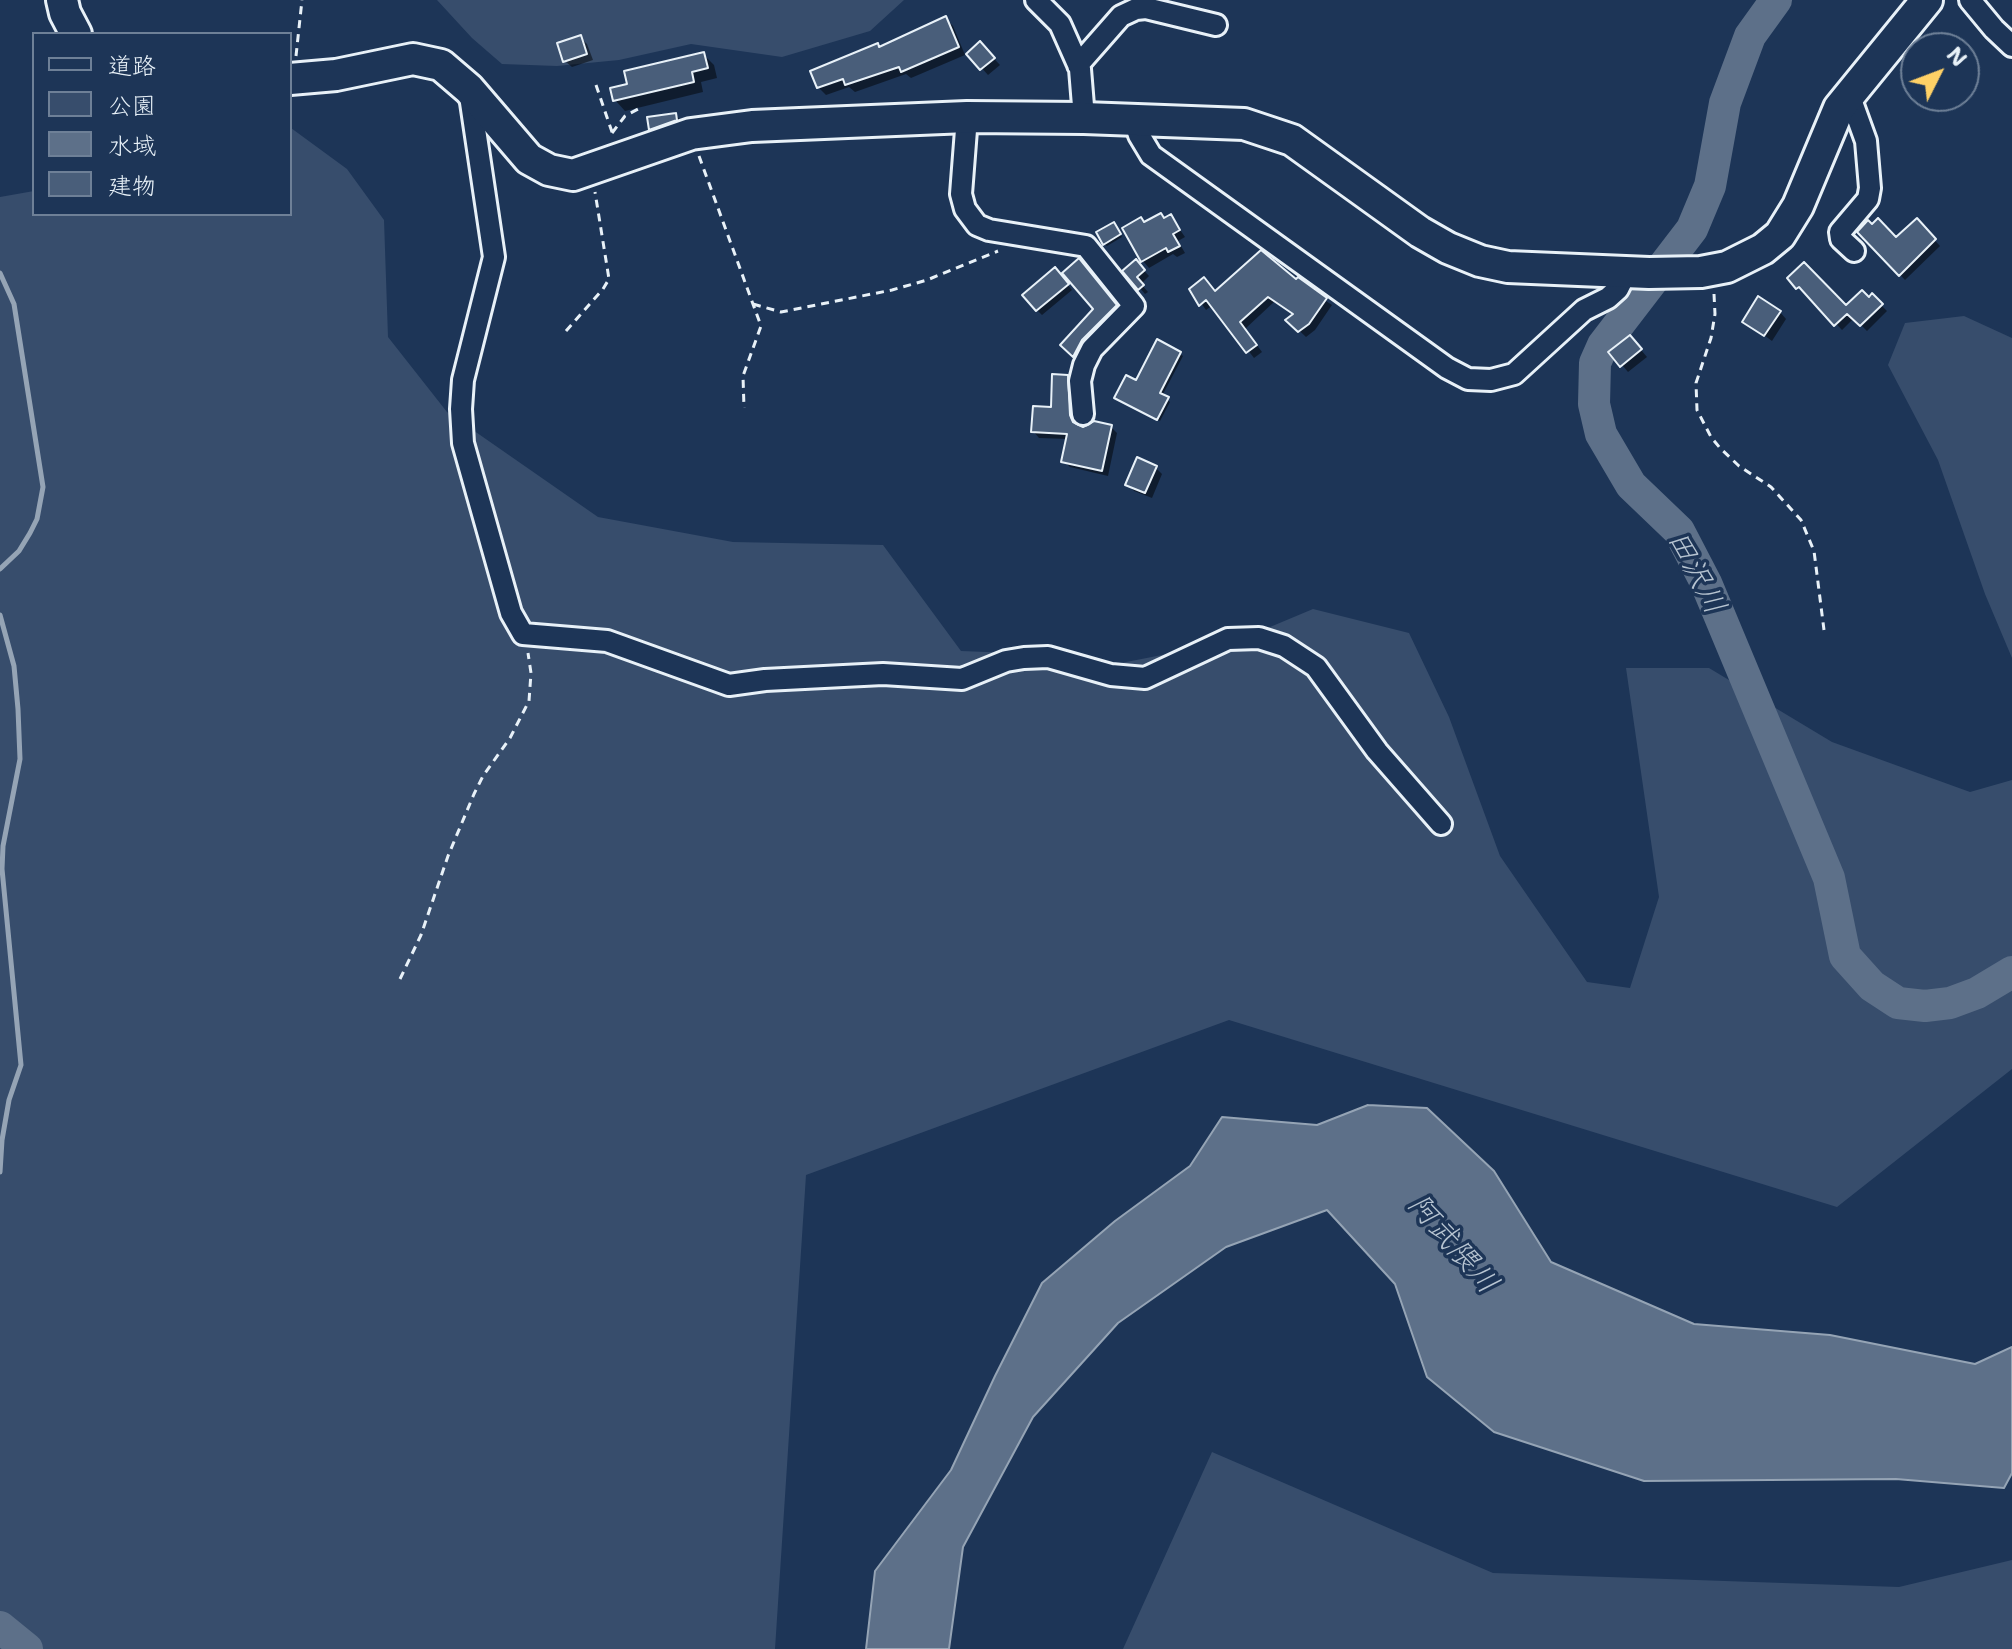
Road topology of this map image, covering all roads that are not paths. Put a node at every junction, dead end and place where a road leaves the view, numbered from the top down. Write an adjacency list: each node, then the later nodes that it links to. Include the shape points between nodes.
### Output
1 (62, 0): 6 (street)
2 (1036, 0): 8 (street, via 1060,24)
3 (1927, 0): 11 (street)
4 (1970, 0): 7 (street)
5 (1216, 25): 8 (street, via 1136,9 1121,16)
6 (75, 32)
7 (2012, 46)
8 (1078, 65): 13 (street)
9 (292, 79): 10 (street, via 413,59 441,65)
10 (469, 89): 12 (street, via 537,165 573,175 608,153 691,134 752,126); 18 (street, via 494,257 463,380 463,443 511,613 523,634 607,641 729,685 883,674 962,679 1006,661 1048,657 1111,675 1145,678 1228,639 1259,638 1284,646 1316,667 1377,751)
11 (1849, 94): 15 (street, via 1866,141 1870,188 1868,199 1840,232); 16 (street, via 1780,235 1727,267)
12 (967, 117): 13 (street); 17 (street, via 961,194 977,225 1086,246 1134,306 1092,349 1084,365)
13 (1084, 118): 14 (street)
14 (1134, 120): 16 (street, via 1222,121 1279,134 1420,232 1480,261 1508,267); 16 (street, via 1151,155 1468,379 1514,374 1584,310)
15 (1854, 251)
16 (1638, 272)
17 (1083, 414)
18 (1441, 824)

